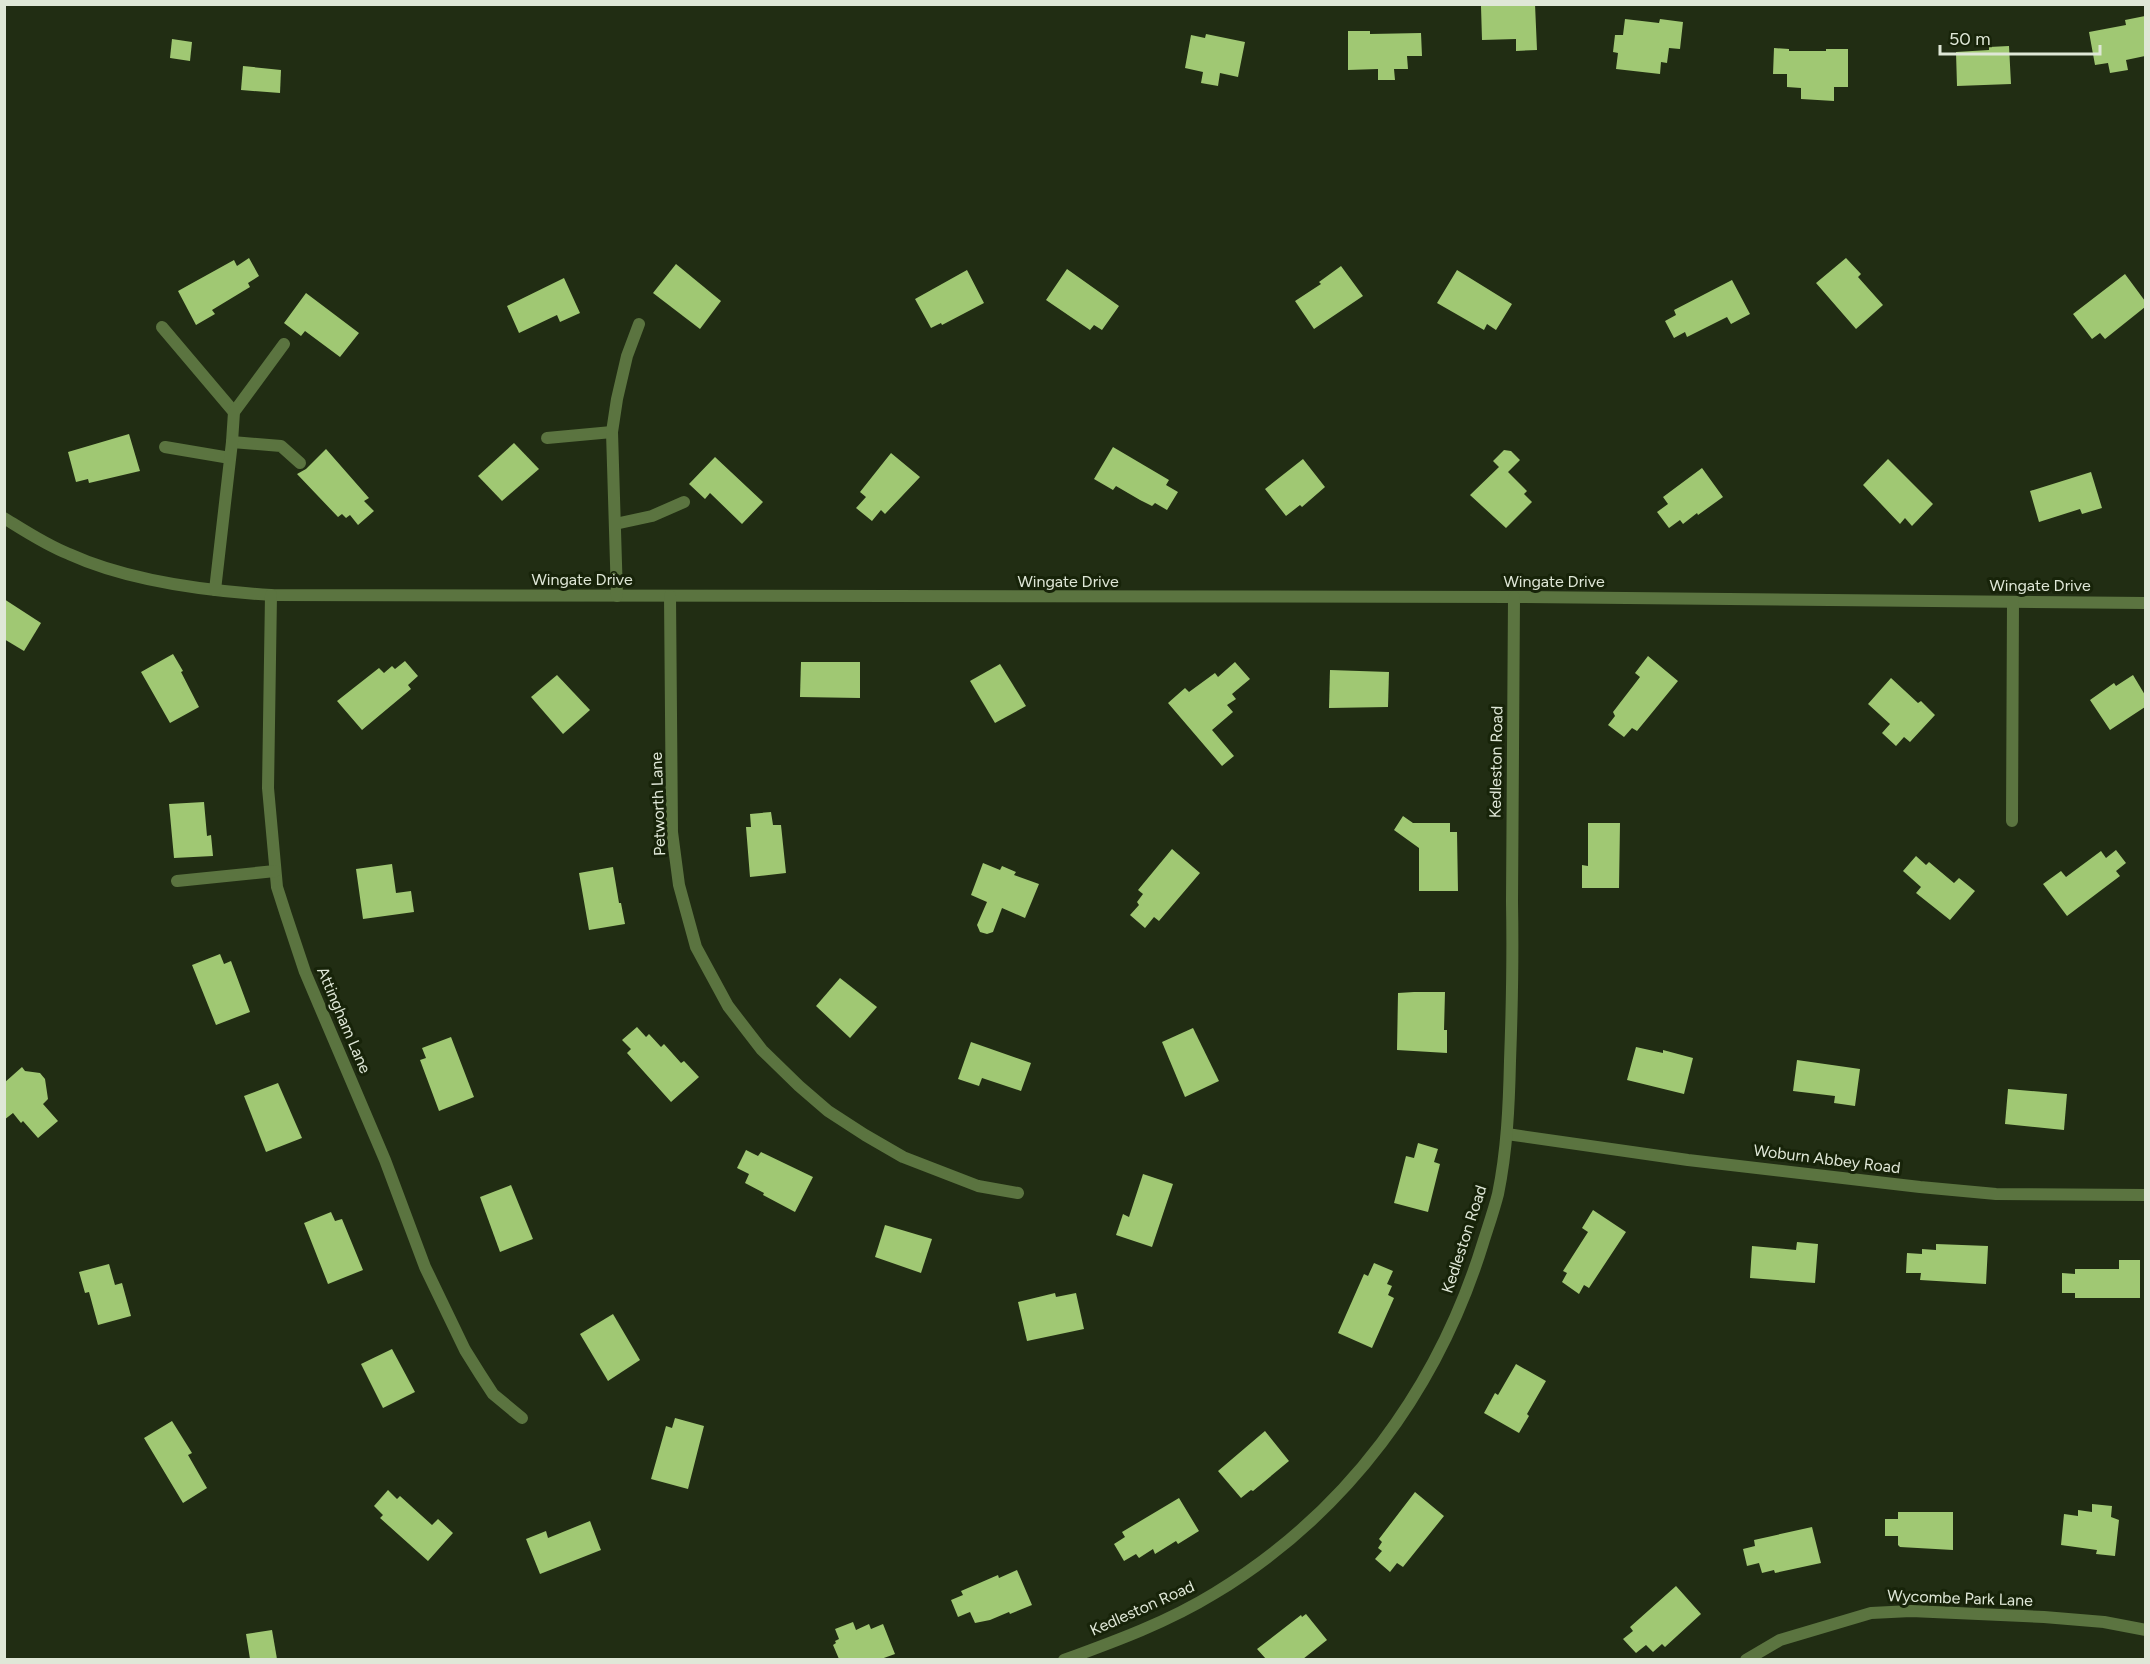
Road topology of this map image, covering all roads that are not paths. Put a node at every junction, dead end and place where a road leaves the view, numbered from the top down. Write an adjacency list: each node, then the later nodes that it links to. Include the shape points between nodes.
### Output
1 (639, 324): 5 (street, via 627,356)
2 (162, 327): 4 (street)
3 (284, 344): 4 (street)
4 (234, 412): 7 (street)
5 (612, 432): 6 (street); 13 (street)
6 (547, 438)
7 (232, 442): 9 (street); 10 (street, via 281,446)
8 (165, 447): 9 (street)
9 (230, 458): 14 (street)
10 (300, 463)
11 (684, 502): 13 (street, via 652,516)
12 (4, 518): 14 (street, Wingate Drive, via 70,555 130,574)
13 (615, 524): 16 (street)
14 (215, 590): 15 (street, Wingate Drive)
15 (271, 595): 16 (street, Wingate Drive); 22 (street, Attingham Lane, via 268,788)
16 (617, 596): 17 (street, Wingate Drive)
17 (670, 596): 18 (street, Wingate Drive); 25 (street, Petworth Lane, via 672,832 679,885 696,947 728,1006 762,1050 799,1086 865,1136 903,1157 978,1186)
18 (1514, 597): 19 (street, Wingate Drive); 24 (street, Kedleston Road, via 1513,1004)
19 (2013, 602): 20 (street, Wingate Drive); 21 (street)
20 (2145, 603)
21 (2012, 820)
22 (275, 871): 23 (street); 27 (street, Attingham Lane, via 305,972 385,1160 425,1267 480,1374 493,1394)
23 (177, 881)
24 (1507, 1134): 26 (street, Woburn Abbey Road, via 1920,1187 1996,1194); 29 (street, Kedleston Road, via 1498,1195 1473,1275 1442,1349 1402,1417 1351,1480 1294,1538 1215,1593 1151,1626)
25 (1018, 1192)
26 (2145, 1195)
27 (522, 1418)
28 (2145, 1630): 30 (street, Wycombe Park Lane, via 2044,1617 1871,1613 1780,1640)
29 (1064, 1659)
30 (1746, 1659)

